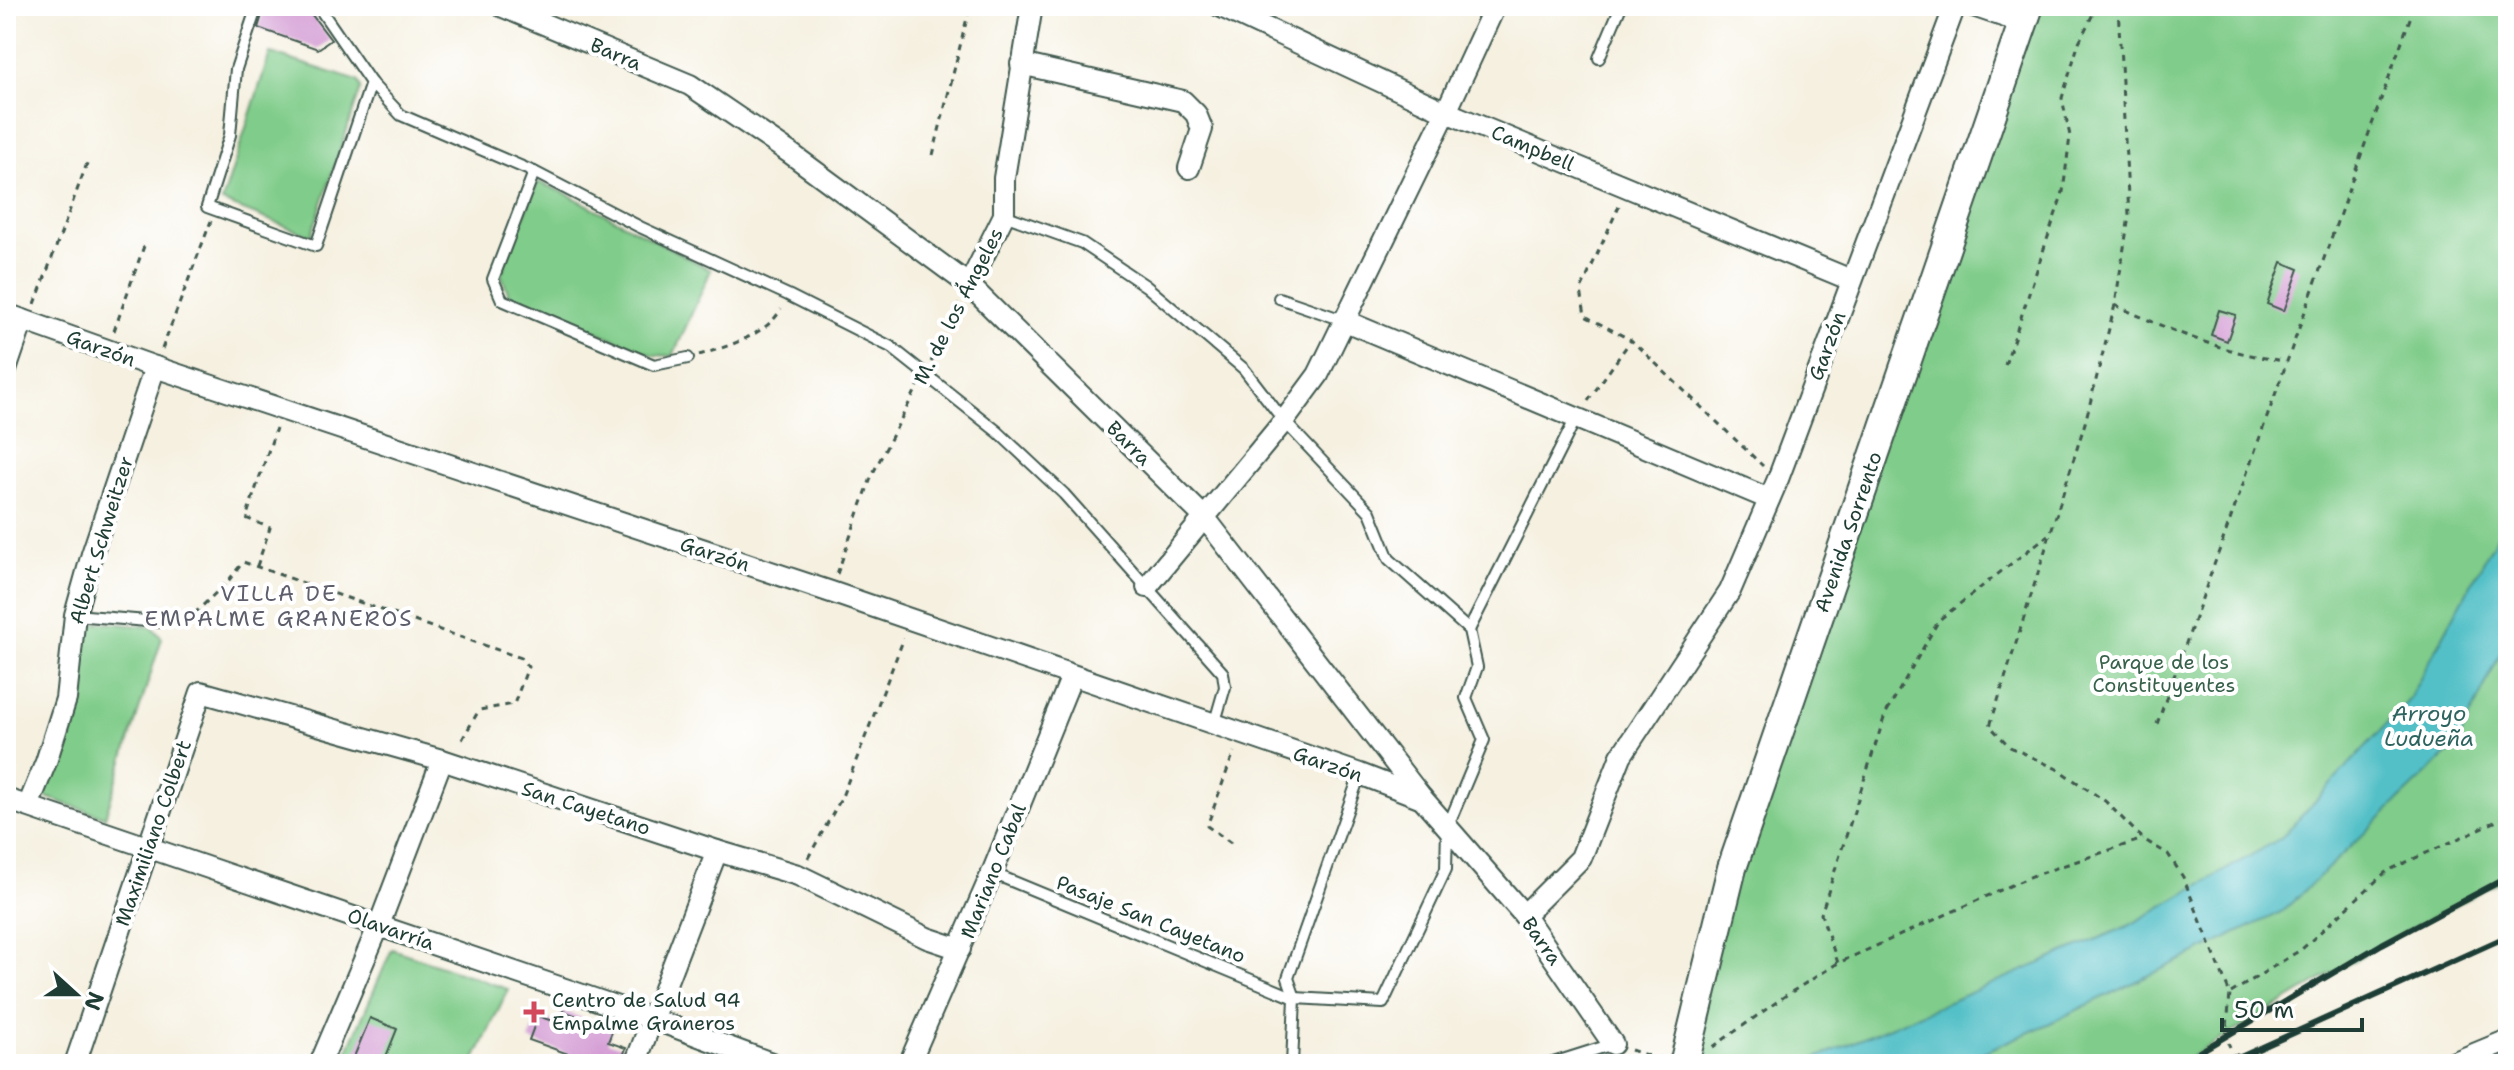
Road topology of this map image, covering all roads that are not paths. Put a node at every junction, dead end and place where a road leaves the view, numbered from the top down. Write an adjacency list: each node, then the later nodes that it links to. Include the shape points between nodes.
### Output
1 (257, 6): 13 (lane, via 236,69 230,135 207,207 316,246)
2 (318, 6): 13 (lane)
3 (501, 6): 19 (street, Barra, via 690,85)
4 (1032, 6): 12 (street, M. de los Ángeles)
5 (1219, 6): 14 (street, Campbell)
6 (1495, 6): 14 (street)
7 (1621, 6): 11 (lane)
8 (1955, 6): 18 (street, Garzón)
9 (1973, 6): 10 (street)
10 (2026, 15): 53 (main road, Avenida Sorrento, bridge, via 1732,868 1701,994)
11 (1599, 58)
12 (1021, 64): 15 (street, via 1183,101 1202,129); 17 (street, M. de los Ángeles, via 1004,178)
13 (371, 83): 16 (lane, via 401,115)
14 (1446, 112): 18 (street, Campbell); 22 (street)
15 (1189, 168)
16 (534, 172): 23 (lane, via 493,279 502,300 654,365); 30 (lane, via 891,347 998,432 1064,494)
17 (1004, 215): 19 (street, M. de los Ángeles); 27 (lane, via 1082,243 1146,286 1244,369)
18 (1851, 280): 28 (street, Garzón)
19 (969, 285): 29 (street, Barra)
20 (1279, 298): 22 (lane)
21 (14, 317): 24 (street, Garzón); 25 (street)
22 (1343, 320): 26 (street); 27 (street, via 1318,375)
23 (688, 358)
24 (155, 367): 31 (street, Albert Schweitzer); 34 (street, Garzón)
25 (6, 370)
26 (1577, 417): 28 (street); 33 (lane)
27 (1284, 421): 29 (street); 33 (lane, via 1370,512 1389,559)
28 (1769, 499): 46 (street, Garzón, via 1730,591 1621,756 1581,858)
29 (1205, 518): 30 (street); 39 (street, Barra)
30 (1147, 587): 36 (lane, via 1223,673 1225,687)
31 (75, 615): 32 (lane); 41 (street, Albert Schweitzer, via 66,699)
32 (159, 622)
33 (1469, 630): 42 (lane, via 1477,667 1466,698 1484,740)
34 (1072, 676): 36 (street, Garzón); 45 (street, Mariano Cabal)
35 (201, 692): 37 (street, San Cayetano); 43 (street, Maximiliano Colbert)
36 (1214, 725): 38 (street, Garzón)
37 (442, 760): 44 (street, San Cayetano); 47 (street)
38 (1360, 774): 39 (street, Garzón); 49 (lane, via 1288,978)
39 (1422, 798): 42 (street, Barra)
40 (6, 799): 41 (street, Olavarría)
41 (28, 806): 43 (street, Olavarría)
42 (1447, 828): 46 (street, Barra); 49 (lane, Pasaje San Cayetano, via 1446,869 1383,1003)
43 (148, 847): 47 (street, Olavarría); 54 (street, Maximiliano Colbert)
44 (717, 851): 48 (street, San Cayetano, via 798,875); 50 (street)
45 (992, 873): 48 (street, Mariano Cabal); 49 (lane, Pasaje San Cayetano)
46 (1524, 915): 52 (street, Barra)
47 (379, 925): 50 (street, Olavarría); 55 (street)
48 (960, 949): 58 (street, Mariano Cabal)
49 (1295, 998): 59 (lane)
50 (653, 1019): 56 (street); 57 (street, Olavarría)
51 (2508, 1040): 61 (street)
52 (1613, 1044): 60 (lane)
53 (1677, 1060)
54 (75, 1064)
55 (320, 1064)
56 (635, 1064)
57 (774, 1064)
58 (909, 1064)
59 (1292, 1064)
60 (1550, 1064)
61 (2450, 1064)

